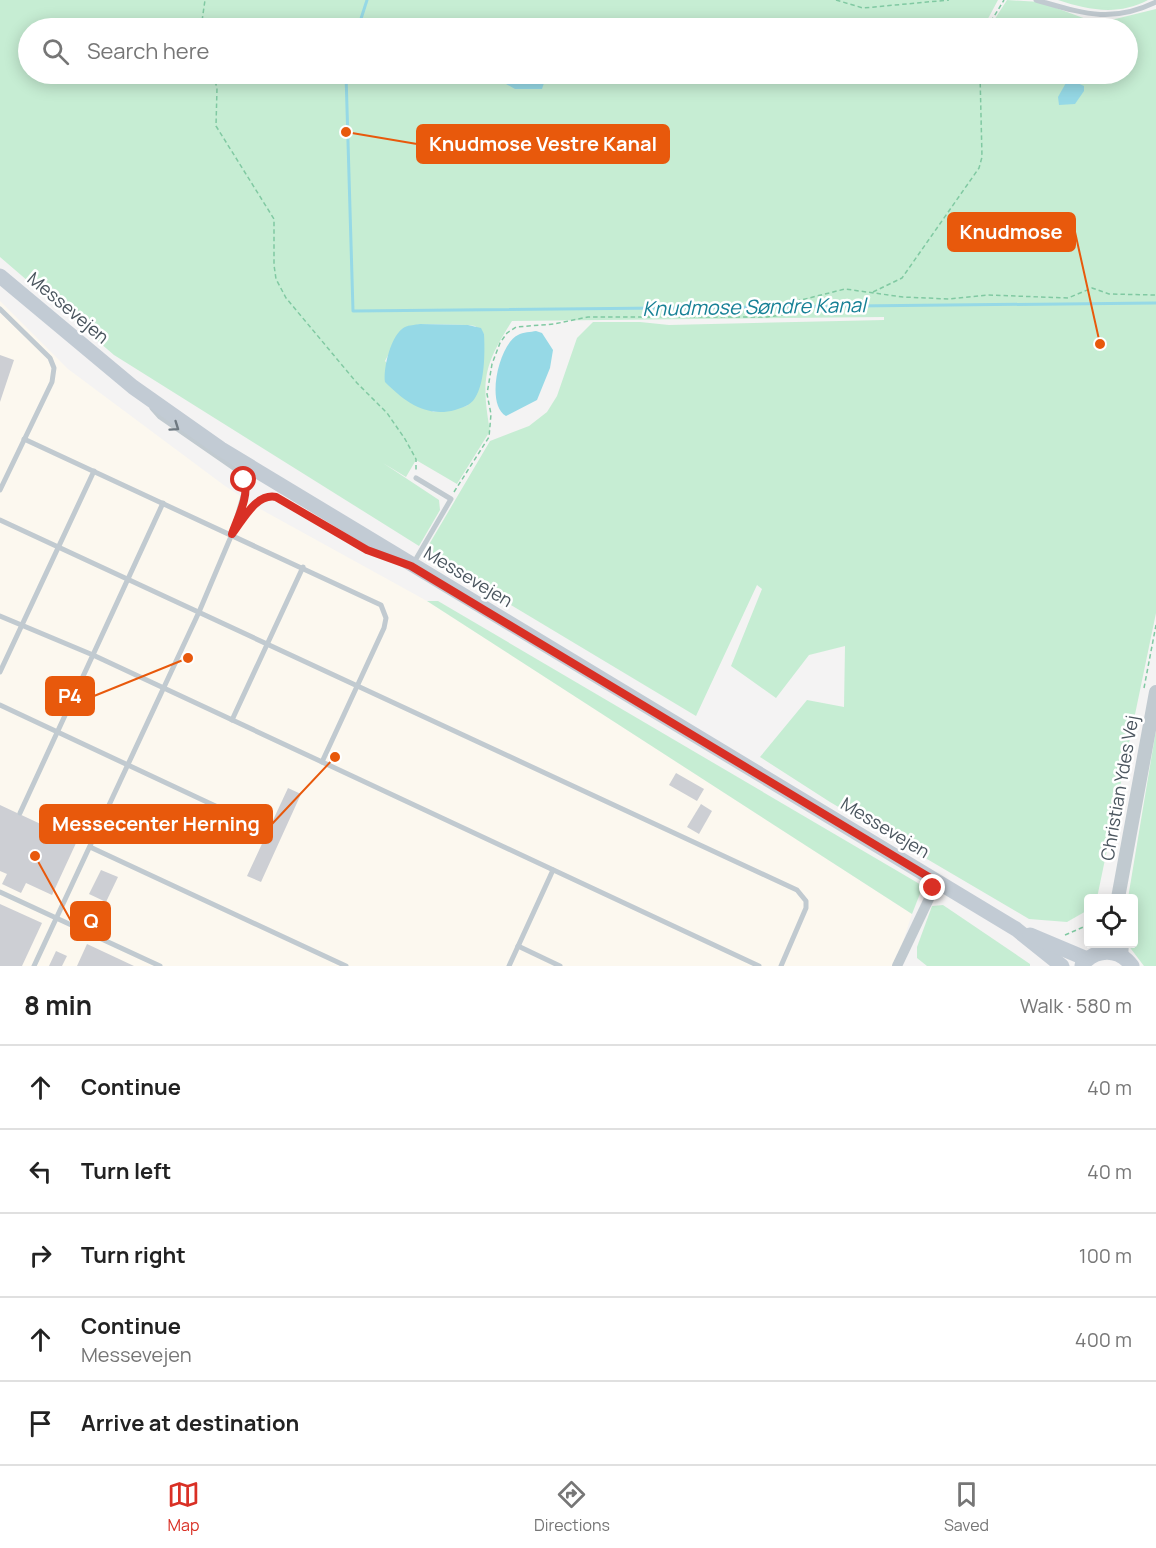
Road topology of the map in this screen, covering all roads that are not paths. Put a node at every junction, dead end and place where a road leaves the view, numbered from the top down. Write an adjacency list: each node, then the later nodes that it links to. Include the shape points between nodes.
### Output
1 (1036, 0): 2 (lane, via 1096,16 1124,15)
2 (1156, 2)
3 (0, 276): 5 (main road, Messevejen)
4 (0, 309): 6 (lane, via 50,358 54,368 52,382)
5 (134, 387): 12 (lane, one-way to 12, via 160,417 238,471 246,486); 14 (main road, Messevejen, via 221,449)
6 (24, 439): 7 (lane); 9 (lane)
7 (94, 471): 10 (lane); 13 (lane)
8 (416, 478): 14 (lane, via 451,499)
9 (0, 490)
10 (163, 503): 12 (lane); 16 (lane)
11 (0, 520): 13 (lane)
12 (232, 534): 14 (lane, via 260,499 268,495 367,550); 15 (lane); 17 (lane)
13 (58, 547): 16 (lane); 19 (lane)
14 (411, 566): 35 (main road, Messevejen)
15 (303, 567): 20 (lane); 23 (lane, via 374,600 385,612 384,628)
16 (128, 579): 17 (lane); 21 (lane)
17 (199, 612): 20 (lane); 24 (lane)
18 (0, 616): 19 (lane)
19 (22, 625): 21 (lane); 22 (lane)
20 (267, 644): 23 (lane); 27 (lane)
21 (93, 655): 24 (lane); 28 (lane)
22 (0, 672)
23 (357, 686): 29 (lane); 51 (lane, via 797,890 806,901 806,908)
24 (163, 688): 27 (lane); 30 (lane)
25 (1156, 692): 37 (street, Christian Ydes Vej)
26 (0, 705): 28 (lane)
27 (232, 720): 29 (lane)
28 (57, 732): 30 (lane); 31 (lane)
29 (322, 762): 34 (lane)
30 (128, 765): 32 (lane); 33 (lane)
31 (20, 813)
32 (258, 826)
33 (90, 847): 38 (lane); 47 (lane)
34 (553, 870): 40 (lane); 50 (lane)
35 (937, 882): 39 (main road, Messevejen); 44 (street, Messevejen)
36 (0, 892): 38 (lane)
37 (1119, 894)
38 (57, 918): 45 (lane); 46 (lane)
39 (1016, 929): 43 (main road, Messevejen); 52 (main road, Messevejen)
40 (518, 946): 48 (lane); 49 (lane)
41 (1104, 948): 42 (main road); 43 (main road)
42 (1125, 955)
43 (1084, 962)
44 (902, 964)
45 (34, 966)
46 (160, 966)
47 (346, 966)
48 (509, 966)
49 (560, 966)
50 (759, 966)
51 (781, 966)
52 (1062, 966)

